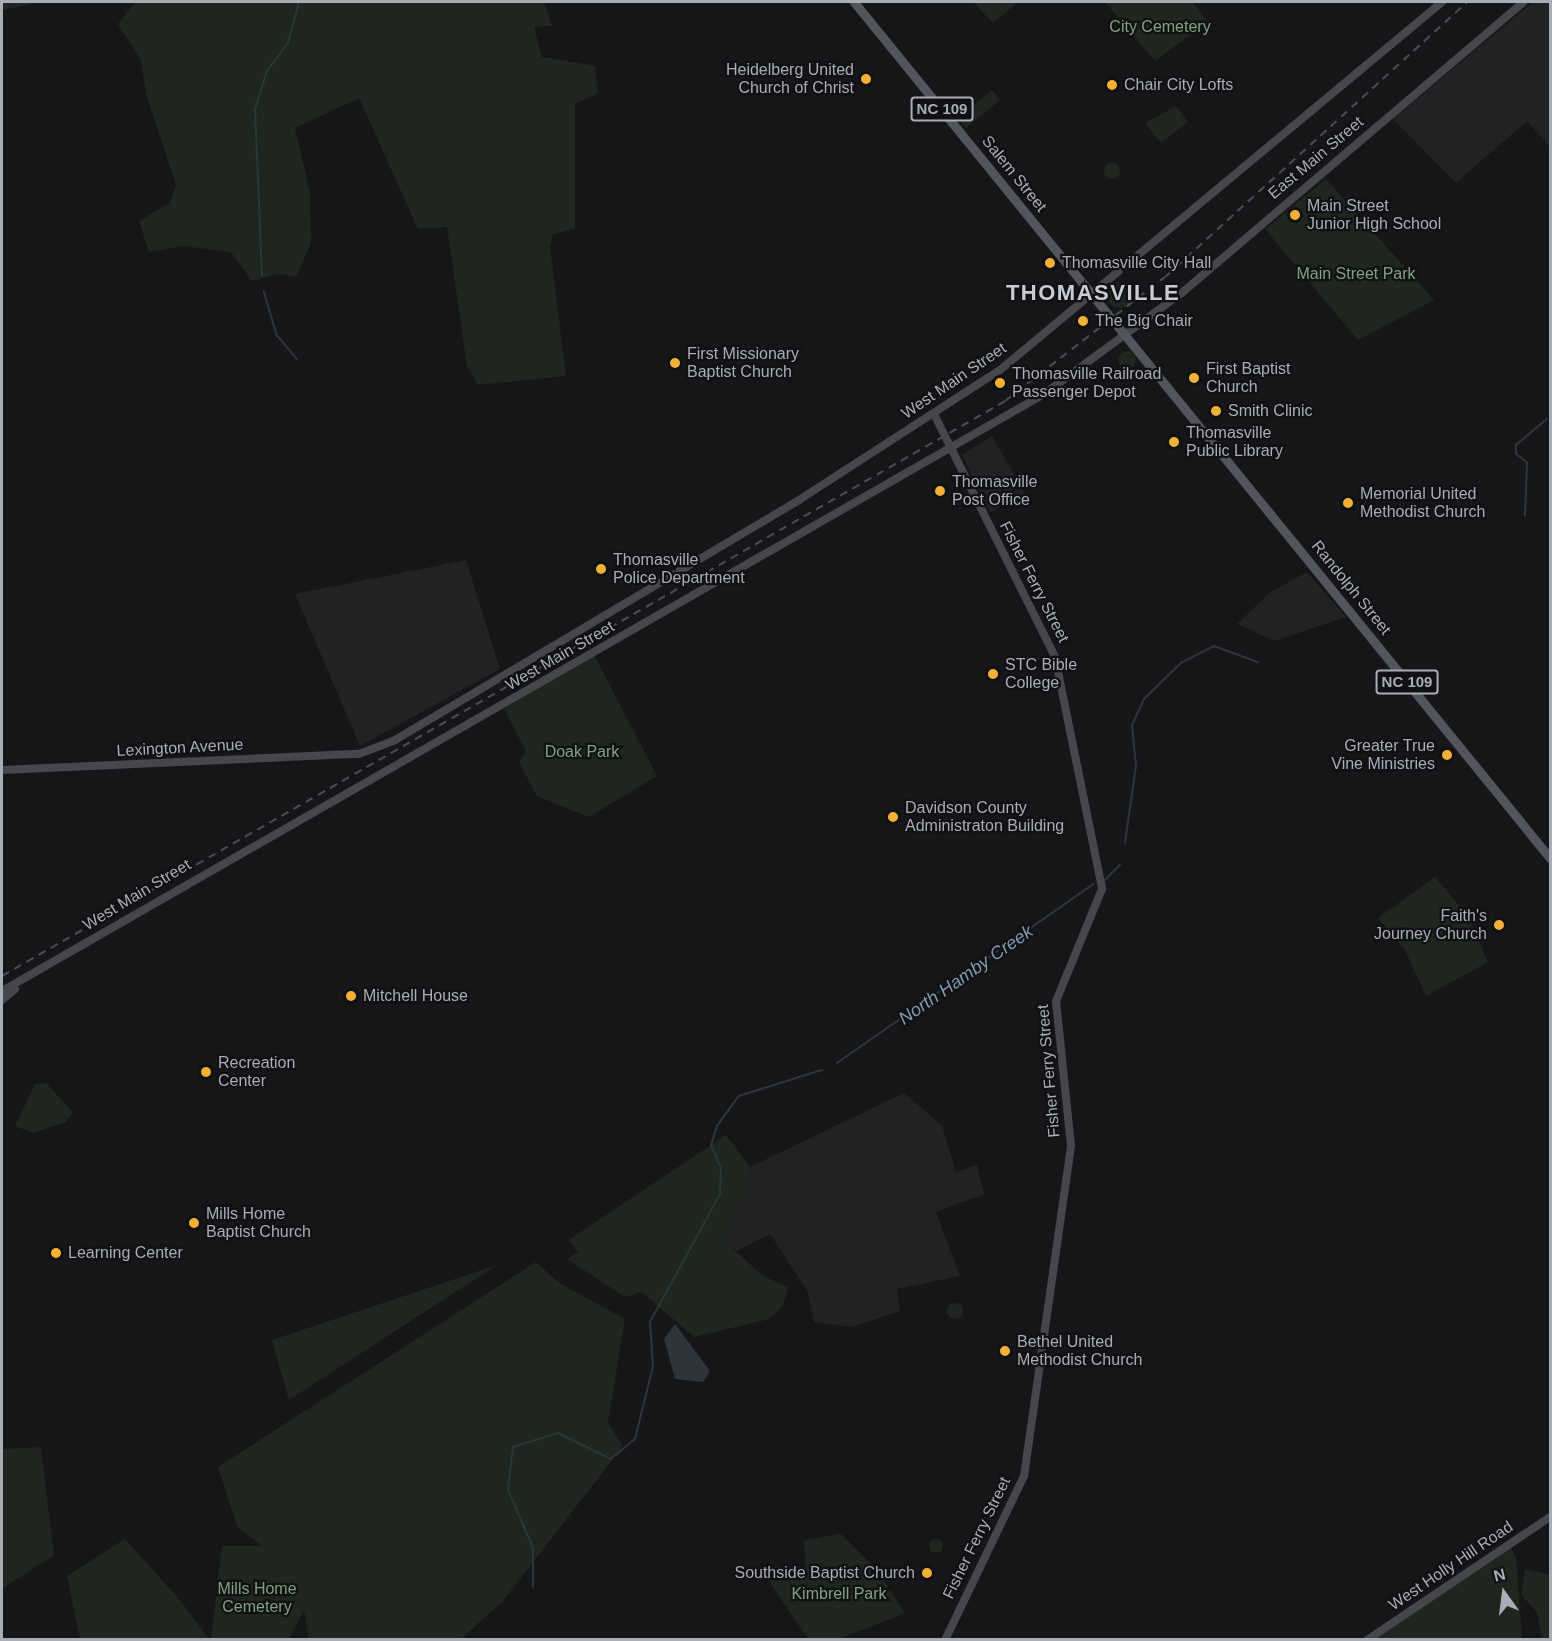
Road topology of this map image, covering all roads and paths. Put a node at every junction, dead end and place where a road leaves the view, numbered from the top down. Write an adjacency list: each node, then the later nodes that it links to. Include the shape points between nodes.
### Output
1 (854, 2): 4 (main road, Salem Street / NC 109)
2 (1442, 2): 4 (street)
3 (1523, 2): 5 (street, East Main Street)
4 (1093, 294): 5 (main road, Salem Street / NC 109); 6 (street, West Main Street, via 1000,370)
5 (1128, 337): 7 (street, West Main Street); 10 (main road, Randolph Street / NC 109)
6 (934, 414): 7 (street, Fisher Ferry Street); 8 (street, West Main Street, via 395,740)
7 (950, 451): 11 (street, West Main Street); 15 (street, Fisher Ferry Street, via 1055,657 1102,890 1056,1001 1071,1146 1024,1476)
8 (359, 754): 9 (street, Lexington Avenue)
9 (2, 771)
10 (1551, 858)
11 (62, 957): 12 (street, West Main Street); 13 (street)
12 (2, 992)
13 (2, 1000)
14 (1551, 1517): 16 (street, West Holly Hill Road)
15 (945, 1640)
16 (1367, 1640)

